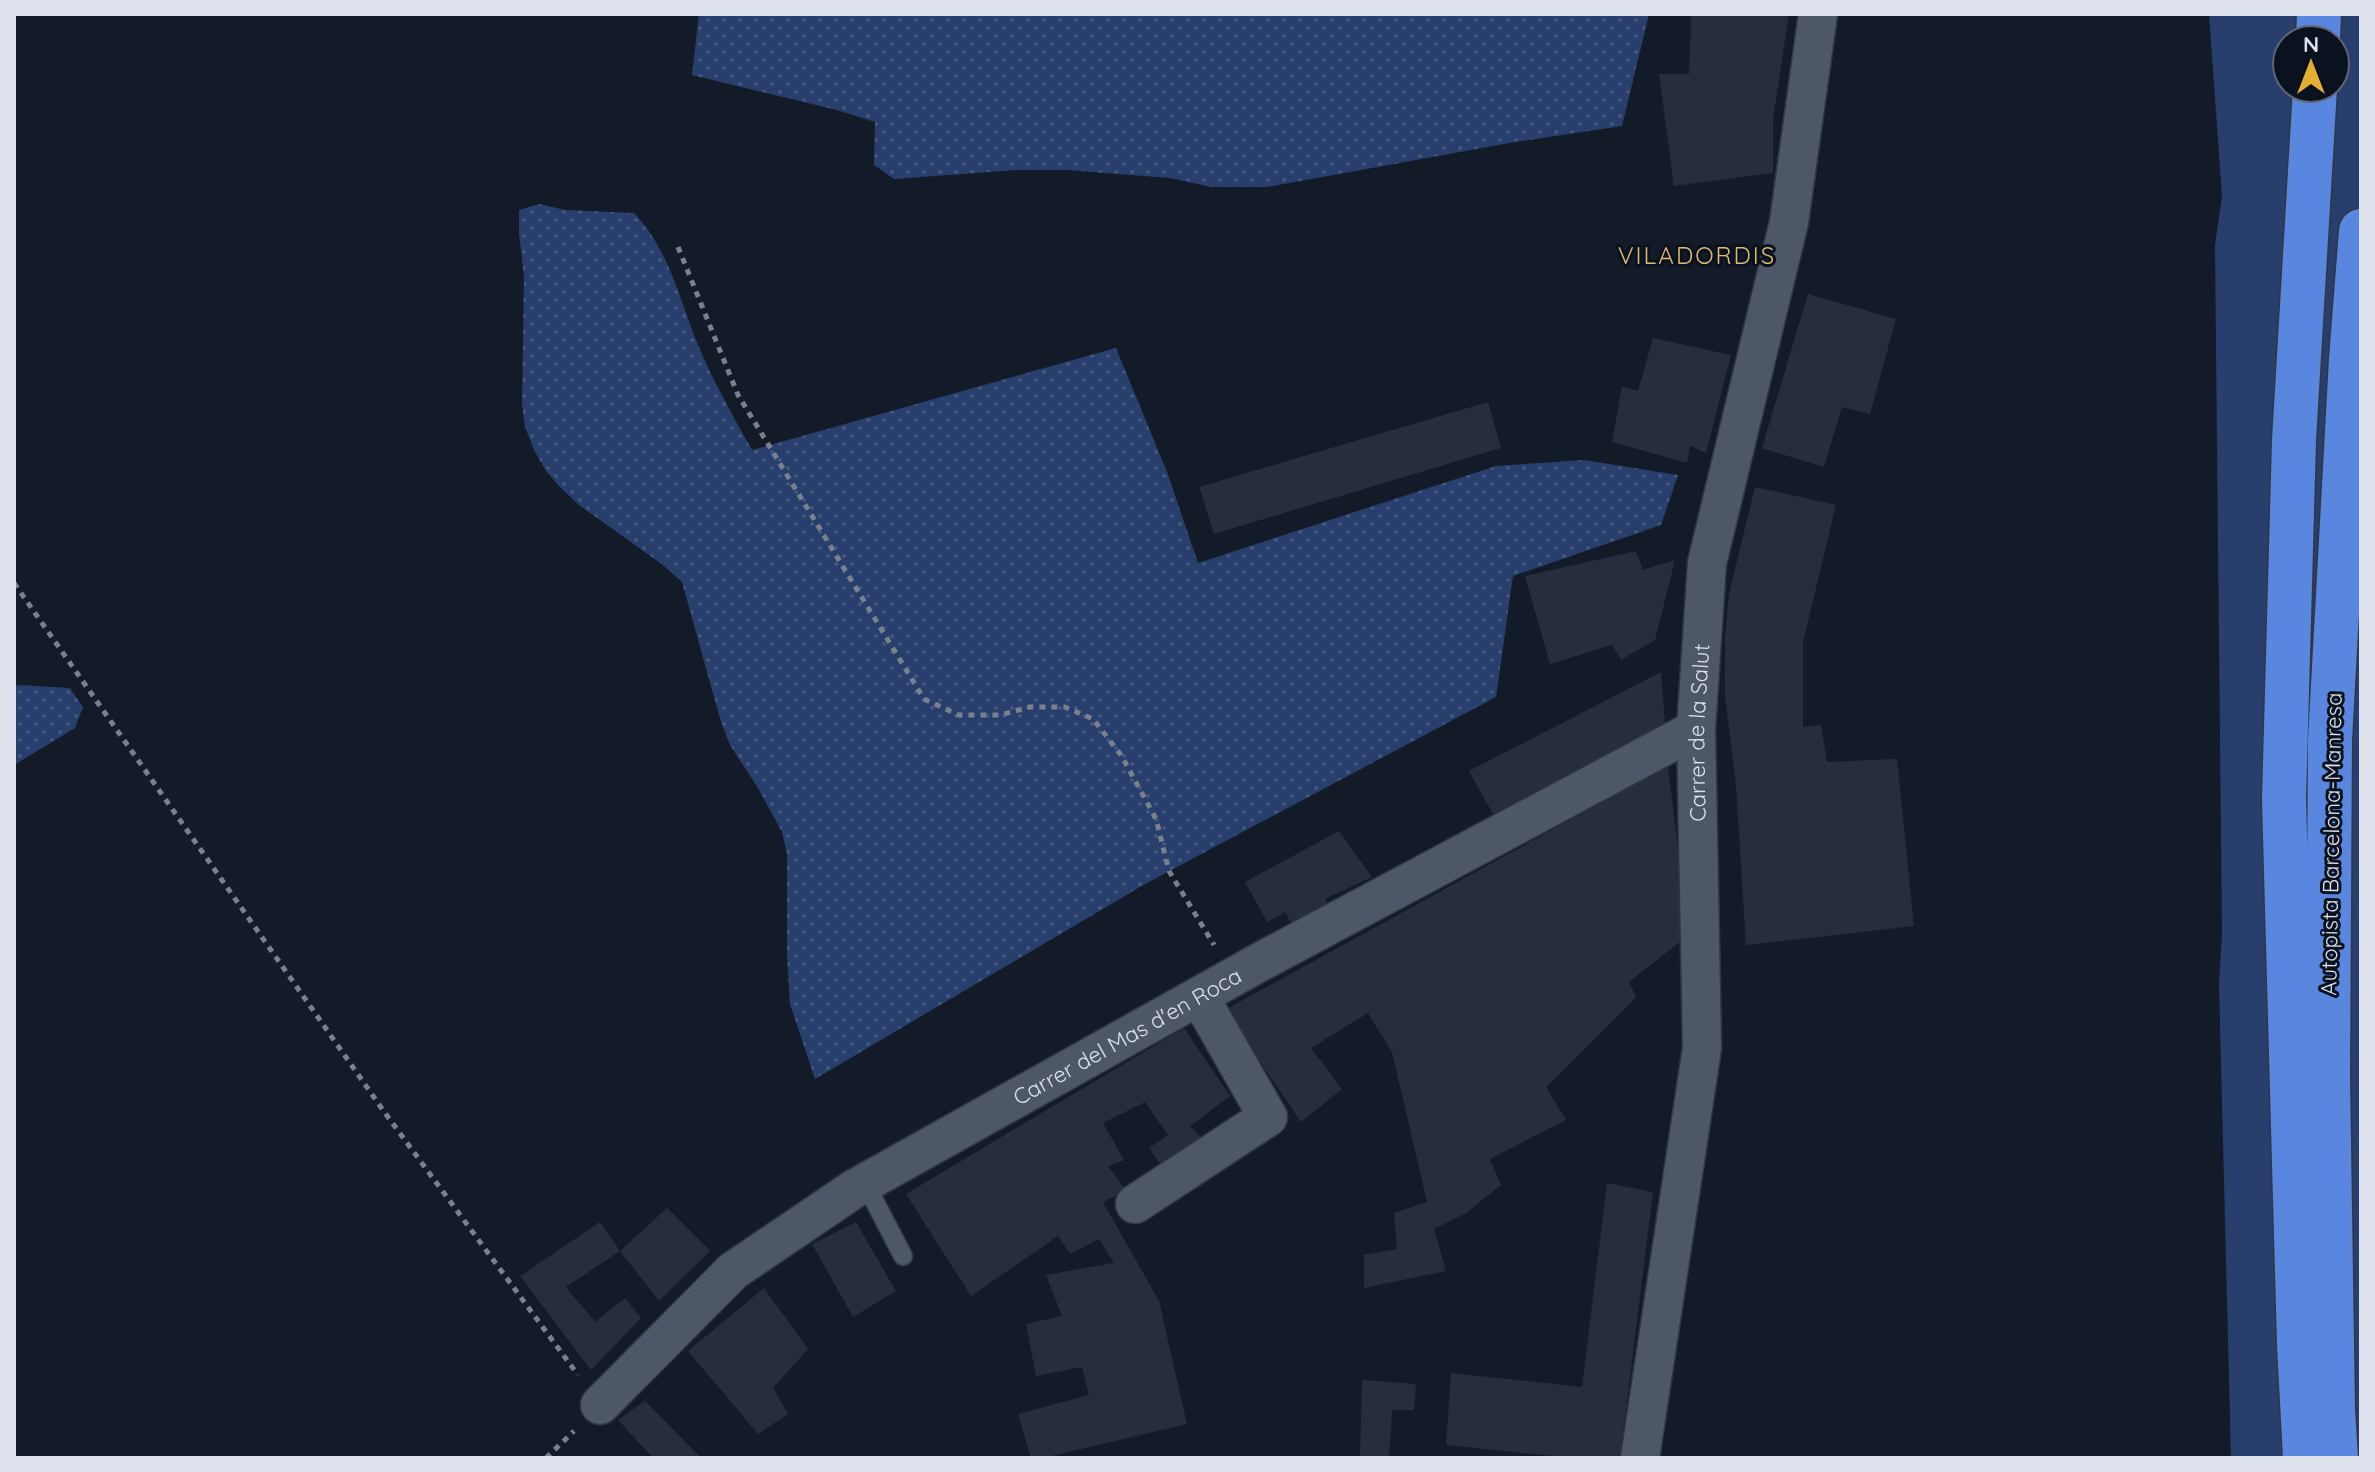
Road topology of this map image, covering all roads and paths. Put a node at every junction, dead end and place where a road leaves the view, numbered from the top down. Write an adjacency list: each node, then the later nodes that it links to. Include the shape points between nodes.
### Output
1 (1818, 14): 6 (street, Carrer de la Salut, via 1789,222 1707,563)
2 (2314, 104): 14 (highway, via 2294,440 2284,799)
3 (2361, 231): 15 (highway, Autopista Barcelona-Manresa, via 2330,740 2328,1076)
4 (678, 247): 7 (path, via 738,395 924,699 959,715 1065,707 1093,719 1121,755 1156,819 1169,871)
5 (14, 583): 12 (path, via 385,1113)
6 (1696, 729): 7 (street, Carrer del Mas d'en Roca); 13 (street, Carrer de la Salut, via 1702,1048)
7 (1233, 977): 8 (street, Carrer del Mas d'en Roca)
8 (1199, 996): 9 (street, Carrer del Mas d'en Roca); 10 (street, via 1268,1117)
9 (865, 1183): 11 (lane); 12 (street, Carrer del Mas d'en Roca, via 733,1271)
10 (1135, 1204)
11 (903, 1256)
12 (600, 1405)
13 (1640, 1458)
14 (2305, 1458)
15 (2336, 1458)

